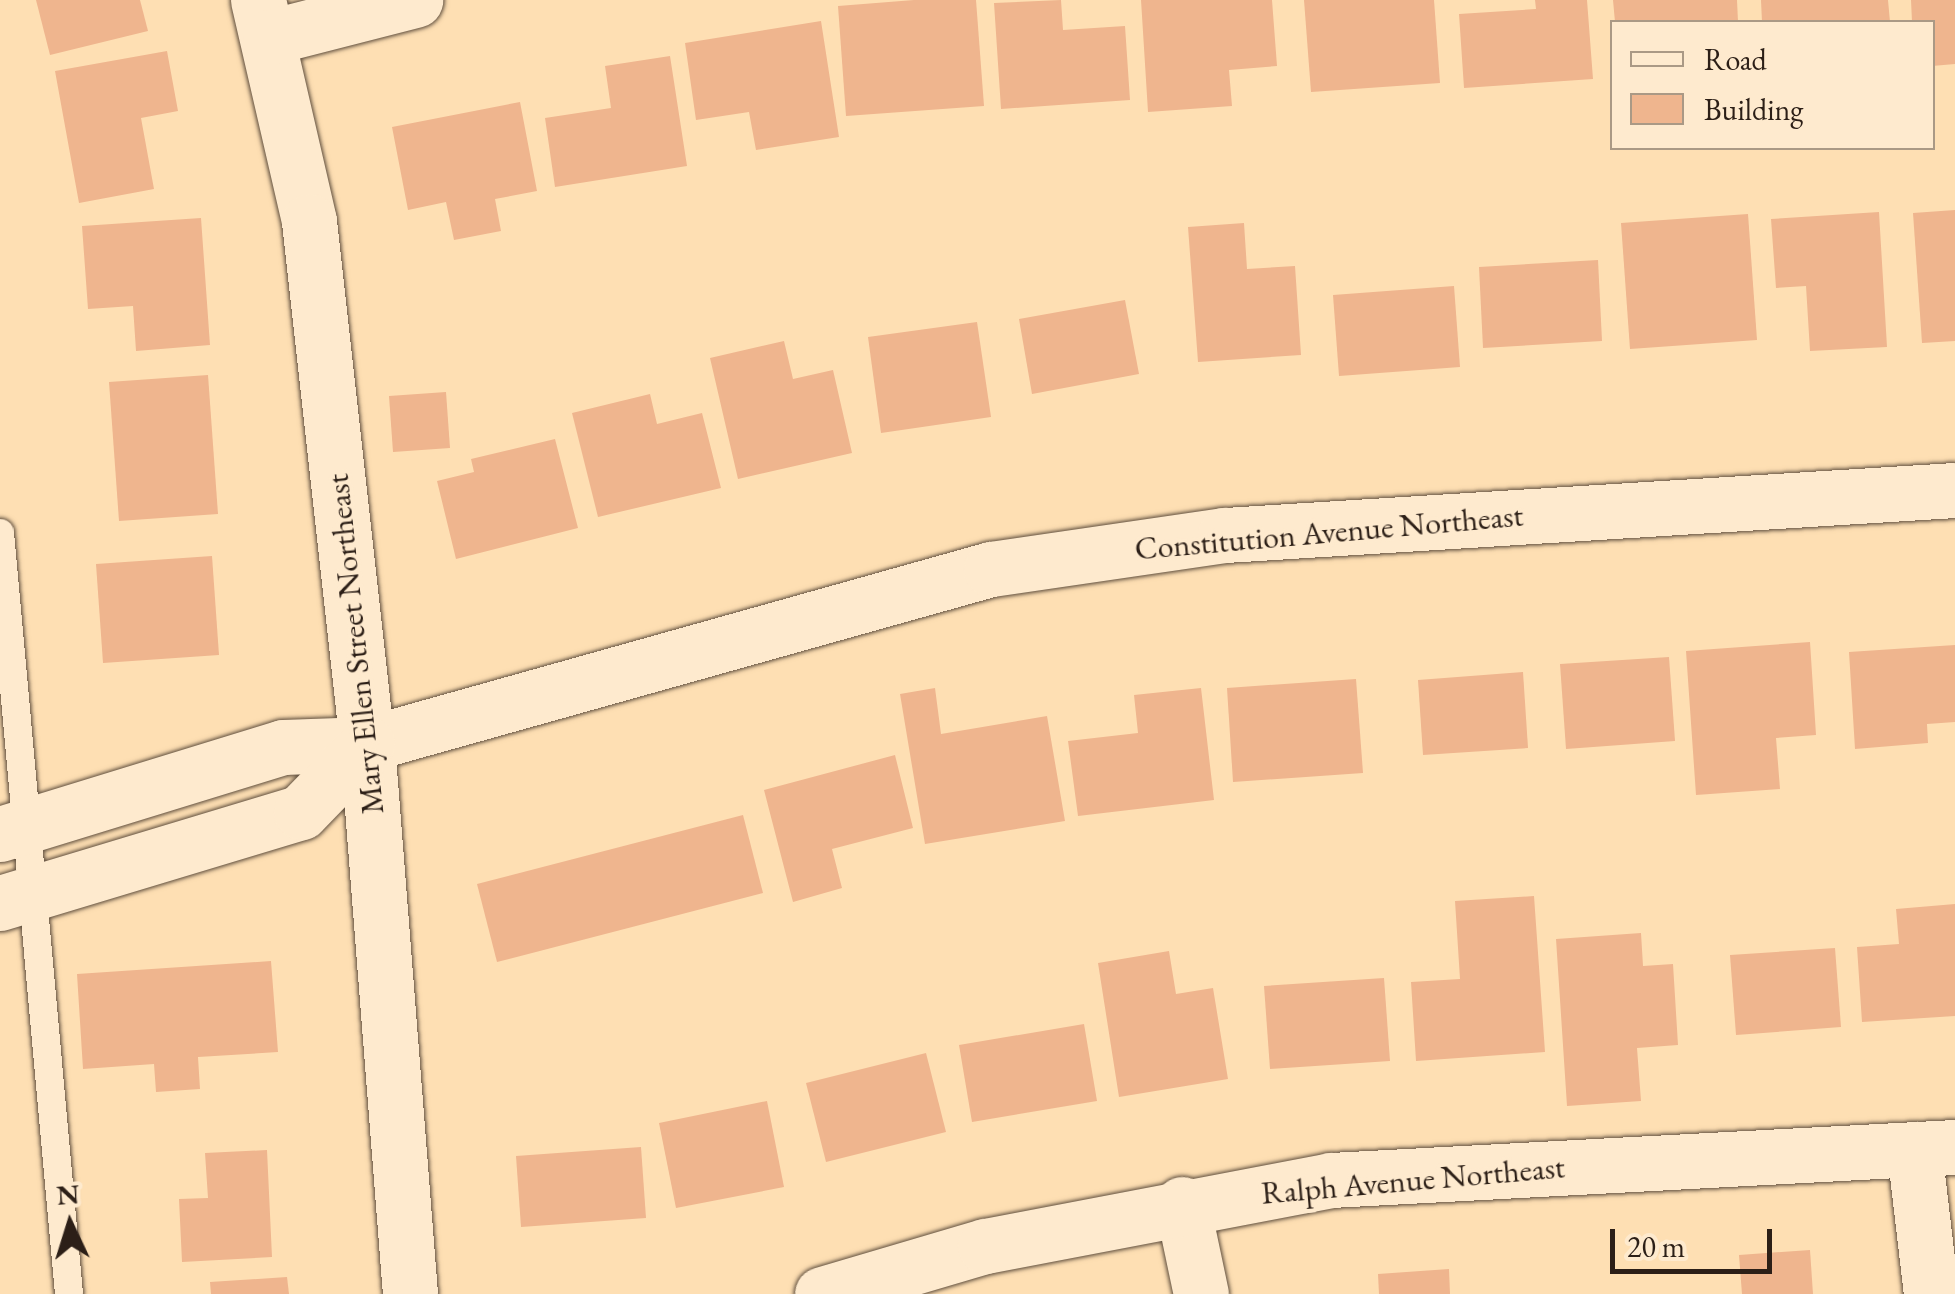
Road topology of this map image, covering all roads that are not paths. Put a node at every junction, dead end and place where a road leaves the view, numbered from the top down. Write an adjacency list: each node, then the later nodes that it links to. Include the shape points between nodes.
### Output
1 (415, 0): 2 (street)
2 (264, 18): 5 (street, Mary Ellen Street Northeast, via 309,221)
3 (1955, 490): 5 (street, Constitution Avenue Northeast, via 1225,535 991,570)
4 (0, 533): 6 (lane)
5 (367, 744): 7 (street, Constitution Avenue Northeast, via 283,747); 8 (street, via 301,812); 12 (street, Mary Ellen Street Northeast)
6 (12, 753): 7 (lane)
7 (15, 831): 8 (lane)
8 (18, 898): 11 (lane)
9 (1935, 1148): 10 (street, Ralph Avenue Northeast, via 1331,1180); 15 (street)
10 (1182, 1204): 13 (street, Ralph Avenue Northeast, via 986,1246); 14 (street)
11 (69, 1294)
12 (410, 1294)
13 (822, 1294)
14 (1201, 1294)
15 (1931, 1294)

